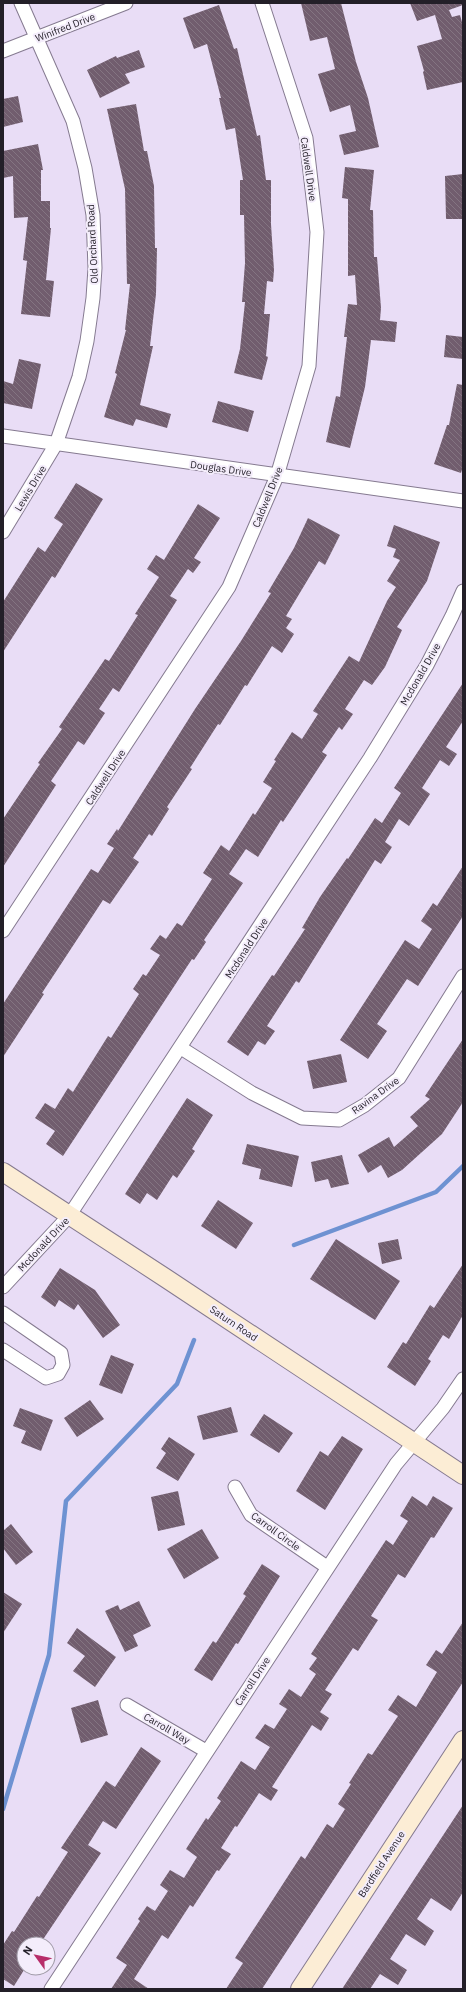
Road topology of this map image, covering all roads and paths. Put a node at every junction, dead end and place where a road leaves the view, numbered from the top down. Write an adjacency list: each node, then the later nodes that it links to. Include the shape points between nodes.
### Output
1 (21, 3): 4 (street, Old Orchard Road)
2 (126, 3): 4 (street, Winifred Drive)
3 (262, 3): 8 (street, Caldwell Drive, via 306,138 317,232 309,366)
4 (38, 38): 5 (street, Winifred Drive); 7 (street, Old Orchard Road, via 73,121 85,168 92,215 95,268 88,334 79,377)
5 (3, 51)
6 (3, 436): 7 (street, Douglas Drive)
7 (56, 444): 8 (street, Douglas Drive); 10 (street, Lewis Drive)
8 (277, 476): 9 (street, Douglas Drive); 12 (street, Caldwell Drive, via 229,587)
9 (463, 501)
10 (3, 532)
11 (463, 591): 14 (street, Mcdonald Drive, via 427,665 370,758)
12 (3, 931)
13 (463, 976): 14 (street, Ravina Drive, via 399,1078 365,1105 339,1120 302,1118 252,1093)
14 (181, 1048): 16 (street, Mcdonald Drive)
15 (3, 1172): 16 (street, Saturn Road)
16 (69, 1216): 17 (street, Mcdonald Drive); 21 (street, Saturn Road)
17 (3, 1287)
18 (3, 1313): 19 (street, via 61,1353 63,1365 58,1374 46,1378)
19 (3, 1350)
20 (463, 1379): 21 (street, Carroll Drive, via 444,1408)
21 (414, 1442): 22 (street, Saturn Road); 24 (street, Carroll Drive, via 396,1464)
22 (463, 1476)
23 (235, 1487): 24 (street, Carroll Circle, via 251,1515)
24 (327, 1567): 27 (street, Carroll Drive)
25 (127, 1705): 27 (street, Carroll Way)
26 (463, 1740): 29 (street, Bardfield Avenue)
27 (206, 1751): 28 (street, Carroll Drive)
28 (51, 1989)
29 (300, 1989)

